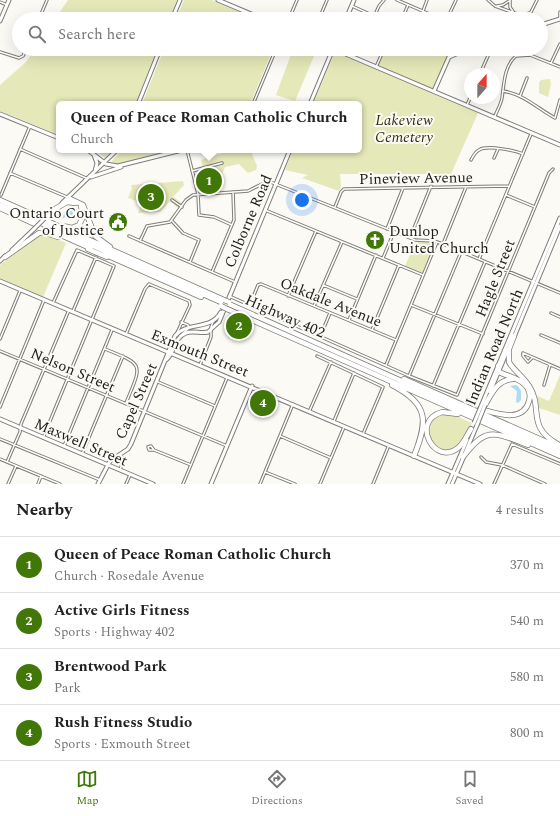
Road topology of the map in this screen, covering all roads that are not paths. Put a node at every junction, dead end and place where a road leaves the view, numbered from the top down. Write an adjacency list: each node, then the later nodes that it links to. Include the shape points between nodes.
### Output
1 (9, 0): 16 (main road)
2 (47, 0): 21 (street)
3 (180, 0): 22 (main road)
4 (218, 0): 23 (main road)
5 (298, 0): 24 (street)
6 (327, 0): 25 (street)
7 (354, 0): 18 (main road)
8 (384, 0): 28 (street)
9 (397, 0): 17 (street)
10 (428, 0): 20 (street)
11 (456, 0): 30 (street)
12 (488, 0): 19 (street)
13 (510, 0): 19 (street, via 503,5); 32 (street)
14 (537, 0): 33 (street)
15 (0, 2): 16 (street)
16 (6, 5): 36 (main road)
17 (408, 5): 20 (street); 29 (street)
18 (351, 6): 26 (main road); 27 (street)
19 (495, 6): 31 (street)
20 (423, 11)
21 (42, 12)
22 (175, 12)
23 (246, 12)
24 (292, 12)
25 (322, 12)
26 (349, 12)
27 (365, 12)
28 (376, 12)
29 (405, 12)
30 (450, 12)
31 (510, 12)
32 (514, 12)
33 (531, 12)
34 (560, 12): 35 (street)
35 (560, 19): 37 (main road)
36 (0, 21)
37 (548, 23)
38 (560, 44): 52 (street)
39 (0, 52): 40 (street)
40 (12, 56)
41 (13, 56): 42 (street)
42 (23, 56)
43 (157, 56): 61 (main road)
44 (273, 56): 62 (street)
45 (330, 56): 63 (main road)
46 (351, 56): 53 (main road)
47 (381, 56): 53 (street)
48 (451, 56): 57 (main road)
49 (488, 56): 55 (street)
50 (516, 56): 58 (street, via 504,80)
51 (533, 56): 52 (street)
52 (551, 63): 54 (street)
53 (376, 67): 57 (main road)
54 (560, 67)
55 (483, 68)
56 (527, 78): 59 (street)
57 (434, 91): 64 (main road)
58 (503, 92): 59 (street); 66 (street)
59 (520, 96): 60 (street, via 555,118)
60 (560, 100)
61 (139, 101)
62 (254, 101)
63 (311, 101)
64 (467, 105): 66 (main road)
65 (0, 114): 67 (main road)
66 (495, 117): 68 (main road)
67 (30, 126): 69 (main road); 71 (street)
68 (532, 133): 70 (main road); 79 (street)
69 (56, 137)
70 (560, 145)
71 (20, 149): 88 (street); 89 (street)
72 (498, 149): 79 (street); 80 (street); 81 (street, via 481,149 475,152)
73 (91, 153): 87 (main road, via 97,159)
74 (92, 153): 82 (main road)
75 (114, 153): 82 (main road)
76 (170, 153): 84 (main road)
77 (188, 153): 86 (street)
78 (289, 153): 90 (main road, Colborne Road)
79 (523, 154): 92 (street)
80 (494, 158)
81 (471, 160)
82 (104, 162): 84 (main road, via 114,166); 87 (main road)
83 (222, 163): 86 (street)
84 (124, 165): 89 (main road)
85 (553, 169): 103 (street, Hagle Street)
86 (192, 171): 96 (street)
87 (94, 172): 89 (main road)
88 (10, 173): 98 (street); 100 (street)
89 (87, 179): 98 (main road)
90 (276, 183): 95 (street, via 266,181 248,191); 102 (street); 106 (main road, Colborne Road)
91 (431, 186): 93 (street, Pineview Avenue); 94 (street, Pineview Avenue); 116 (street)
92 (509, 186): 94 (street, Pineview Avenue); 97 (street)
93 (403, 187): 102 (street, Pineview Avenue, via 343,190); 112 (street)
94 (466, 187): 120 (street)
95 (233, 192): 96 (street); 110 (street)
96 (198, 194): 101 (street, via 186,200); 110 (street, via 200,216)
97 (506, 195): 103 (street); 126 (street)
98 (68, 198): 104 (main road); 130 (highway, via 84,206 94,233 100,241)
99 (172, 200): 101 (street)
100 (0, 201): 107 (highway); 147 (highway, Highway 402)
101 (182, 207): 109 (street)
102 (334, 207): 112 (street)
103 (535, 207): 133 (street, Hagle Street)
104 (55, 209): 107 (highway, via 67,202 75,203 83,210 83,219 77,226 69,228); 123 (main road, bridge)
105 (0, 210): 134 (highway, Highway 402)
106 (265, 210): 113 (street); 137 (main road, Colborne Road)
107 (38, 217): 130 (highway)
108 (560, 218): 138 (main road, Indian Road North)
109 (172, 221): 117 (street, via 148,226); 128 (street, via 183,233 199,240)
110 (232, 225): 132 (street)
111 (560, 226): 138 (main road, Indian Road North)
112 (387, 229): 114 (street)
113 (316, 231): 118 (street); 143 (street)
114 (394, 232): 116 (street); 125 (street)
115 (129, 236): 117 (street)
116 (410, 238): 119 (street)
117 (140, 240): 128 (street)
118 (342, 242): 122 (street); 139 (street)
119 (437, 242): 120 (street); 135 (street)
120 (443, 244): 121 (street)
121 (461, 252): 126 (street); 155 (street)
122 (376, 255): 125 (street); 144 (street)
123 (4, 257): 127 (main road); 134 (highway, via 36,235 44,233)
124 (96, 258): 146 (street, via 77,250); 152 (street); 157 (street, via 114,266)
125 (383, 258): 131 (street)
126 (479, 259): 129 (street)
127 (0, 261)
128 (190, 262): 132 (street)
129 (485, 262): 133 (street); 161 (street)
130 (143, 264): 147 (highway)
131 (399, 265): 135 (street); 166 (street)
132 (212, 272): 137 (street)
133 (508, 272): 138 (street); 168 (street, Hagle Street)
134 (150, 275): 147 (highway, Highway 402)
135 (423, 275): 149 (street)
136 (0, 281): 140 (main road, Exmouth Street)
137 (235, 282): 142 (main road, Colborne Road)
138 (535, 282): 141 (street); 171 (main road, Indian Road North); 191 (main road, Indian Road North)
139 (323, 285): 144 (street); 150 (street)
140 (20, 290): 145 (main road, Exmouth Street); 174 (street)
141 (560, 293)
142 (229, 296): 147 (main road, Colborne Road); 148 (street)
143 (288, 296): 148 (street, Oakdale Avenue, via 262,285 258,286); 150 (street, Oakdale Avenue)
144 (358, 299): 159 (street)
145 (44, 300): 146 (main road, Exmouth Street); 184 (street)
146 (53, 303): 151 (main road, Exmouth Street)
147 (226, 304): 158 (main road, Colborne Road); 163 (main road, Colborne Road); 180 (highway, Highway 402); 204 (highway); 228 (highway, Highway 402)
148 (250, 305): 170 (street)
149 (411, 305): 155 (street); 175 (street)
150 (314, 306): 153 (street, Oakdale Avenue)
151 (69, 310): 152 (main road, Exmouth Street); 189 (street)
152 (73, 312): 157 (main road, Exmouth Street)
153 (330, 313): 159 (street, Oakdale Avenue); 170 (street)
154 (551, 313): 156 (street)
155 (435, 314): 161 (street); 194 (street)
156 (560, 316)
157 (93, 320): 164 (main road, Exmouth Street); 195 (street)
158 (214, 320): 162 (main road); 165 (street, Colborne Road)
159 (349, 320): 166 (street, Oakdale Avenue)
160 (181, 322): 162 (street); 167 (street, Capel Street, via 190,302 148,284); 173 (street, Capel Street)
161 (459, 325): 168 (street); 201 (street)
162 (189, 327): 173 (main road, via 183,329)
163 (215, 327): 165 (main road, Colborne Road); 172 (street)
164 (113, 329): 167 (main road, Exmouth Street); 177 (street)
165 (211, 330): 172 (street, Colborne Road); 173 (main road, via 204,333 189,332)
166 (372, 330): 175 (street, Oakdale Avenue)
167 (126, 334): 179 (main road, Exmouth Street)
168 (483, 334): 201 (street, Hagle Street, via 457,395)
169 (541, 335): 176 (street)
170 (320, 336): 187 (street)
171 (514, 336): 191 (main road, Indian Road North); 197 (highway, via 509,349 509,362)
172 (211, 337): 186 (street, Colborne Road)
173 (176, 338): 179 (main road, Capel Street)
174 (0, 339)
175 (396, 340): 187 (street)
176 (560, 343)
177 (104, 348): 181 (street); 202 (street)
178 (0, 350): 184 (street, Nelson Street)
179 (170, 353): 186 (main road, Exmouth Street); 198 (main road, Capel Street)
180 (328, 353): 231 (highway, via 399,388 416,403 424,426); 234 (highway, Highway 402)
181 (123, 356): 203 (street); 205 (street, via 133,361 138,369)
182 (316, 356): 185 (street)
183 (532, 357): 183 (street, via 528,362 523,353 525,352); 188 (street)
184 (20, 359): 189 (street, Nelson Street); 209 (street)
185 (331, 362): 192 (street); 211 (street)
186 (200, 365): 193 (main road, Exmouth Street)
187 (386, 365): 194 (street)
188 (550, 365): 190 (street); 199 (street)
189 (44, 369): 195 (street, Nelson Street); 216 (street)
190 (560, 369)
191 (498, 370): 196 (highway); 197 (highway); 207 (main road, Indian Road North)
192 (354, 373): 213 (street); 218 (street, via 383,387)
193 (227, 376): 200 (main road, Exmouth Street); 208 (street)
194 (409, 376): 201 (street)
195 (68, 379): 202 (street, Nelson Street); 221 (street)
196 (519, 380): 204 (highway, via 528,388 530,399 525,410 514,415 491,412); 207 (highway, via 510,379 500,383)
197 (526, 381): 228 (highway, via 533,395 539,427)
198 (158, 382): 208 (street); 210 (main road, Capel Street)
199 (544, 385)
200 (252, 386): 206 (main road, Exmouth Street); 226 (main road)
201 (433, 386)
202 (88, 388): 203 (street, Nelson Street); 225 (street)
203 (107, 395): 205 (street, Nelson Street); 230 (street)
204 (448, 398): 228 (highway)
205 (126, 404): 210 (street, Nelson Street)
206 (293, 404): 211 (main road, Exmouth Street); 220 (street)
207 (484, 404): 214 (main road, Indian Road North, bridge)
208 (215, 406): 219 (street)
209 (0, 407)
210 (145, 412): 219 (street, Nelson Street); 240 (main road, Capel Street, via 128,449)
211 (309, 412): 213 (main road, Exmouth Street)
212 (0, 420): 216 (main road, Maxwell Street)
213 (334, 422): 215 (main road, Exmouth Street)
214 (475, 424): 217 (main road, Indian Road North); 232 (main road, Indian Road North)
215 (344, 427): 218 (main road, Exmouth Street); 236 (street)
216 (20, 428): 221 (main road, Maxwell Street); 224 (street)
217 (471, 429): 223 (highway, via 460,447 448,452 434,448 427,433 428,424 434,416 450,412); 246 (main road, Indian Road North)
218 (363, 434): 227 (main road, Exmouth Street)
219 (203, 436): 226 (street, Nelson Street); 241 (street)
220 (280, 436): 236 (street); 245 (street)
221 (43, 438): 225 (main road, Maxwell Street)
222 (0, 439): 224 (street)
223 (526, 444): 232 (highway, via 501,436 486,435 475,441); 234 (highway)
224 (14, 445): 238 (street); 249 (street)
225 (64, 446): 230 (main road, Maxwell Street)
226 (227, 446): 257 (main road)
227 (389, 446): 231 (main road, Exmouth Street); 261 (street)
228 (560, 449)
229 (154, 450): 241 (street)
230 (82, 454): 240 (main road, Maxwell Street)
231 (414, 456): 246 (main road, Exmouth Street)
232 (463, 457): 246 (main road, Indian Road North)
233 (481, 457): 243 (street, via 486,462)
234 (560, 457)
235 (124, 458): 244 (street)
236 (331, 458): 260 (street)
237 (0, 459): 238 (street)
238 (7, 462): 242 (street)
239 (560, 464): 243 (street, via 512,444)
240 (107, 465): 244 (main road, Maxwell Street); 249 (main road)
241 (191, 465): 256 (street)
242 (16, 466): 248 (street); 251 (street)
243 (502, 466): 265 (street); 266 (street)
244 (120, 470): 247 (main road, Maxwell Street)
245 (265, 472): 250 (street); 258 (street)
246 (455, 473): 262 (main road, Indian Road North); 263 (main road, Indian Road North); 264 (main road, Exmouth Street)
247 (130, 475): 254 (street); 255 (main road, Maxwell Street)
248 (41, 476): 252 (street); 253 (street)
249 (99, 482)
250 (292, 483): 259 (street)
251 (8, 484)
252 (38, 484)
253 (60, 484)
254 (126, 484)
255 (153, 484)
256 (183, 484)
257 (211, 484)
258 (260, 484)
259 (295, 484)
260 (320, 484)
261 (373, 484)
262 (448, 484)
263 (452, 484)
264 (480, 484)
265 (494, 484)
266 (545, 484)

